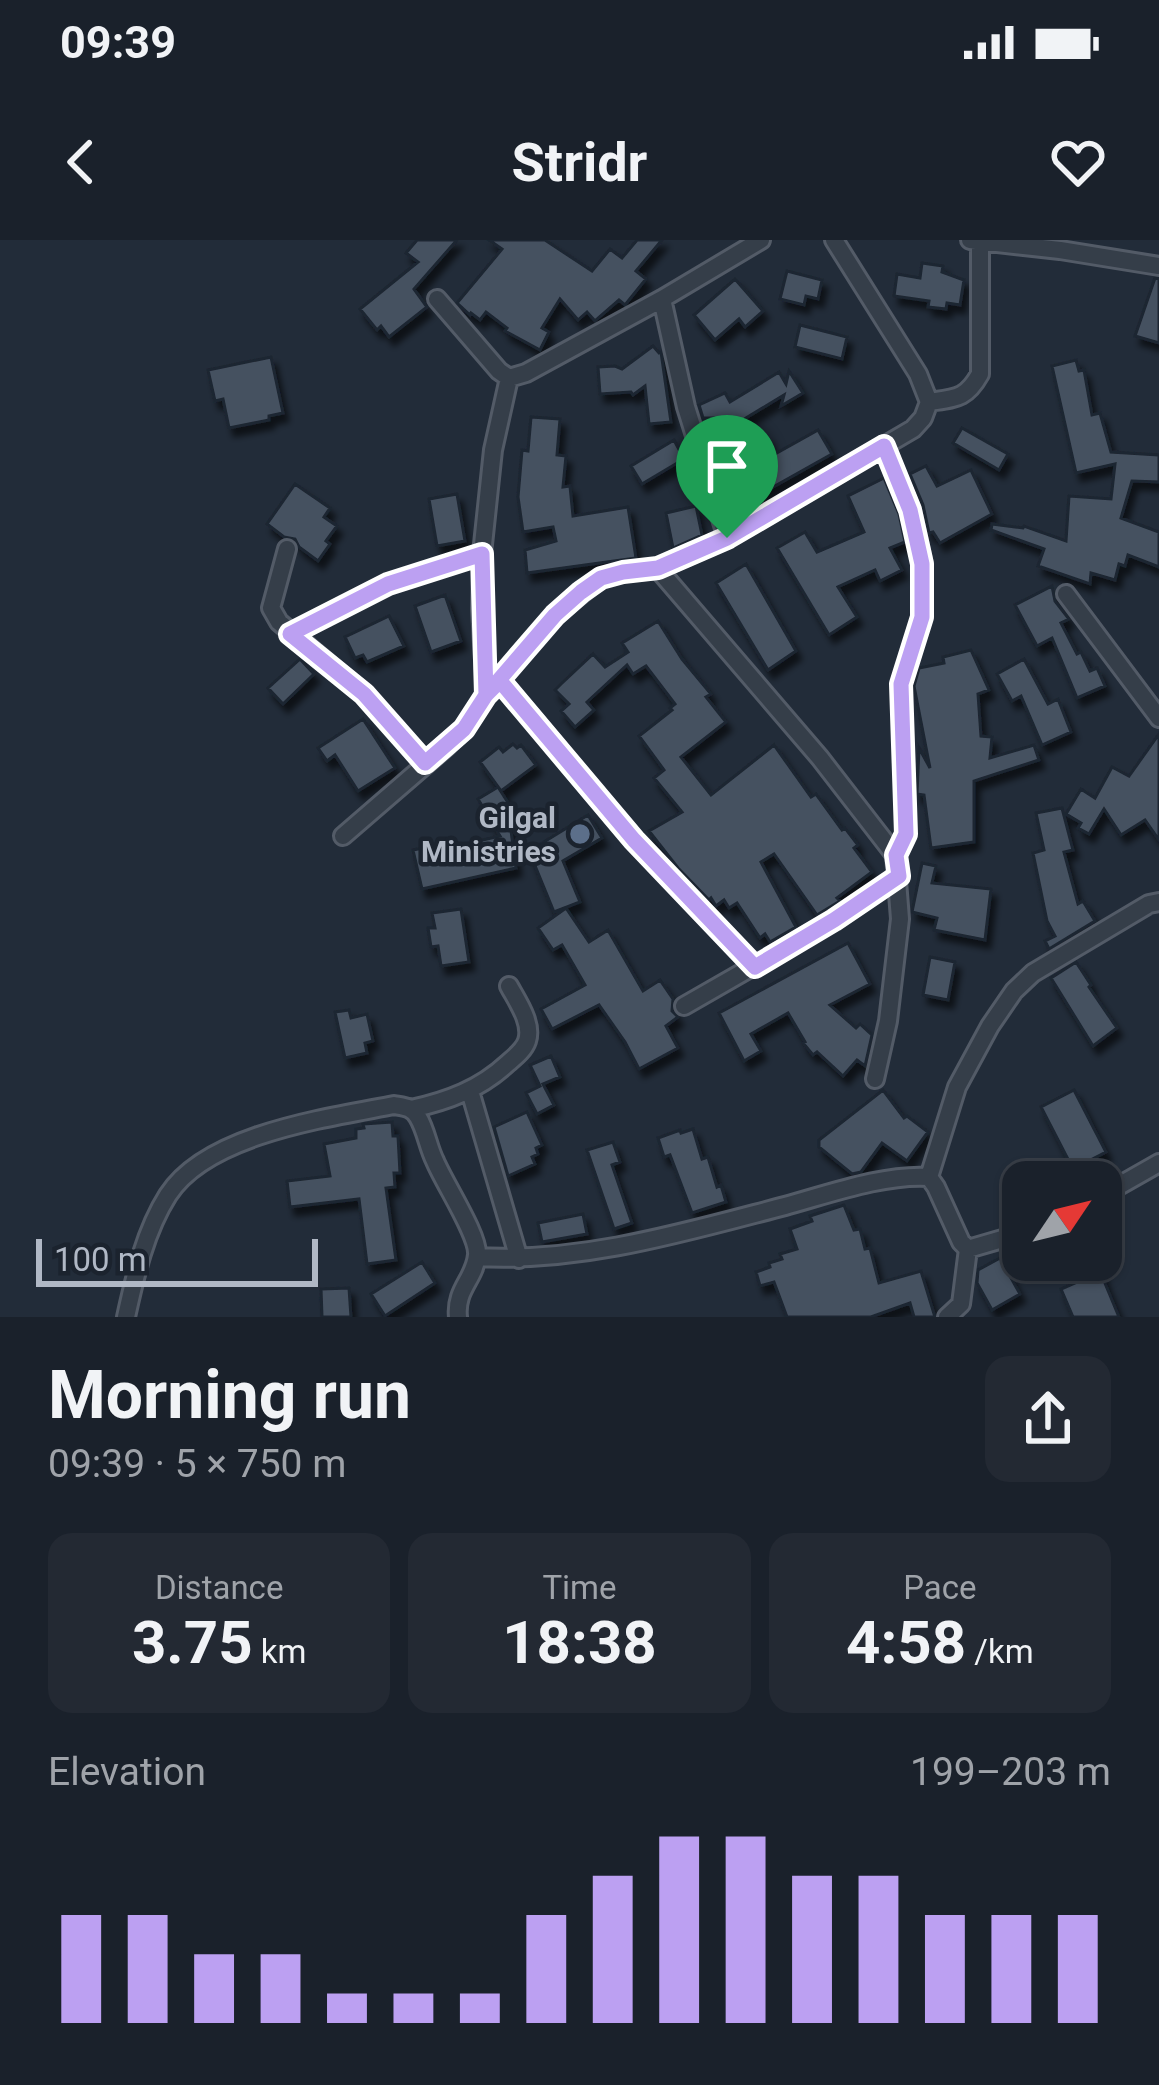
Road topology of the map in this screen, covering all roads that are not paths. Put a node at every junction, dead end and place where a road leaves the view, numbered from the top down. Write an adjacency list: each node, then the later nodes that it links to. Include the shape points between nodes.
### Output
1 (760, 240): 8 (street)
2 (834, 240): 10 (street)
3 (970, 240): 4 (street)
4 (980, 241): 5 (street); 10 (street, via 980,374 970,392)
5 (1059, 245): 6 (street)
6 (1159, 266)
7 (437, 299): 9 (street)
8 (662, 299): 9 (street); 12 (street)
9 (509, 379): 14 (street)
10 (928, 402): 11 (street, via 913,429)
11 (884, 446): 12 (street); 23 (street, via 922,564 922,617 901,684 906,834)
12 (727, 538): 15 (street)
13 (286, 549): 17 (street, via 271,608)
14 (482, 554): 17 (street, via 388,584); 19 (street)
15 (658, 568): 18 (street, via 601,578 581,592); 23 (street)
16 (1066, 594): 20 (street)
17 (290, 634): 21 (street, via 364,694)
18 (500, 681): 19 (street); 26 (street)
19 (486, 695): 21 (street, via 464,729)
20 (1159, 718)
21 (425, 763): 22 (street)
22 (343, 836)
23 (896, 855): 24 (street)
24 (899, 876): 26 (street); 29 (street, via 898,940)
25 (1159, 902): 33 (street, via 1014,991 957,1087)
26 (755, 967): 28 (street)
27 (509, 986): 30 (street, via 527,1040)
28 (684, 1006)
29 (875, 1079)
30 (470, 1091): 31 (street); 38 (street)
31 (412, 1109): 37 (street); 39 (street, via 352,1113 249,1138 208,1158 158,1213)
32 (1159, 1162): 34 (street)
33 (929, 1178): 36 (street); 38 (street)
34 (1122, 1184)
35 (1002, 1239): 36 (street)
36 (968, 1249): 41 (street, via 961,1304)
37 (477, 1257): 38 (street); 40 (street)
38 (519, 1259)
39 (125, 1317)
40 (458, 1317)
41 (947, 1317)

